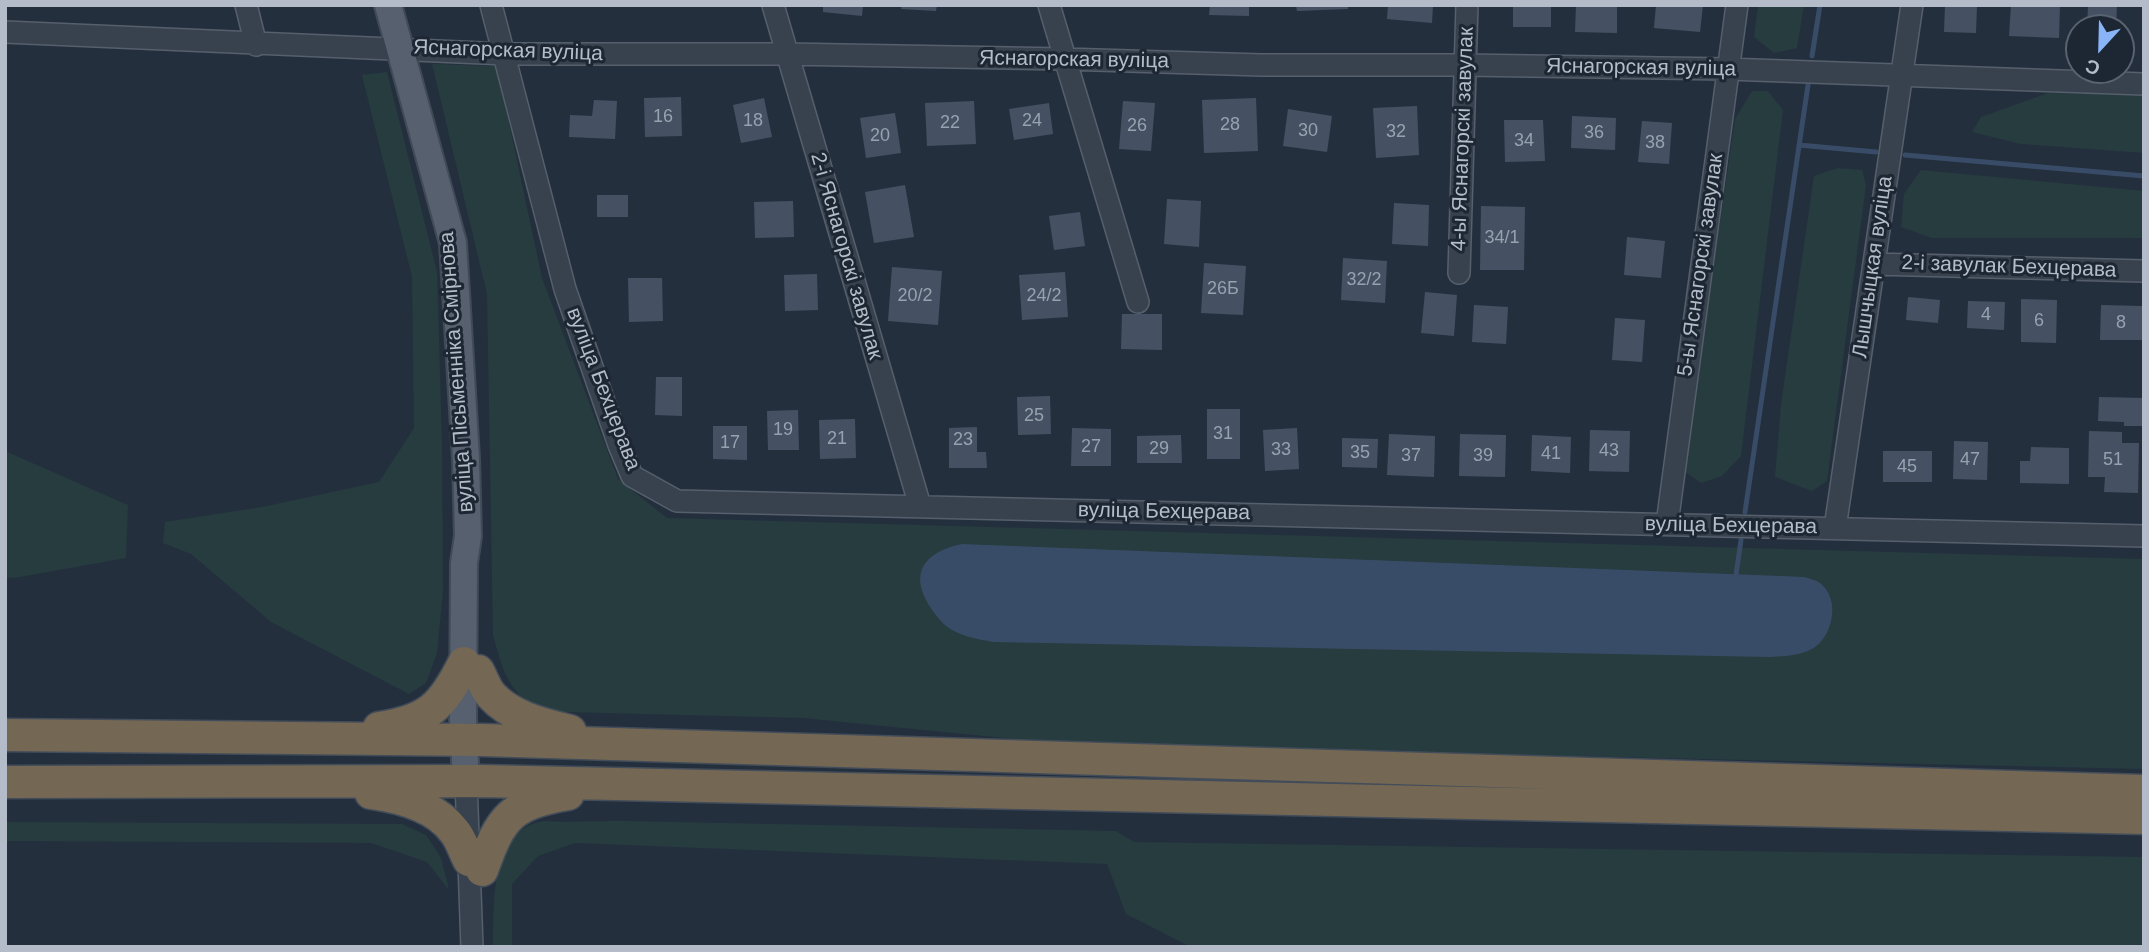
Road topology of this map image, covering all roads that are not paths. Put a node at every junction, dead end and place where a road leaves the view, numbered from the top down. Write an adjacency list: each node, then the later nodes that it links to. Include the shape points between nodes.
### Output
1 (246, 5): 10 (street)
2 (388, 5): 11 (main road, вуліца Пісьменніка Смірнова)
3 (491, 5): 12 (street, вуліца Бехцерава)
4 (772, 5): 13 (street, 2-і Яснагорскі завулак)
5 (1049, 5): 14 (street)
6 (1467, 5): 15 (street, 4-ы Яснагорскі завулак)
7 (1737, 5): 16 (street, 5-ы Яснагорскі завулак)
8 (1912, 5): 17 (street, Лышчыцкая вуліца)
9 (5, 32): 10 (street, Яснагорская вуліца)
10 (256, 45): 11 (street, Яснагорская вуліца)
11 (400, 48): 12 (street, Яснагорская вуліца); 27 (main road, вуліца Пісьменніка Смірнова, via 453,243 468,536 474,562)
12 (505, 54): 13 (street, Яснагорская вуліца); 23 (street, вуліца Бехцерава, via 565,289 632,476 677,502)
13 (787, 54): 14 (street, Яснагорская вуліца); 23 (street, 2-і Яснагорскі завулак)
14 (1064, 59): 15 (street, Яснагорская вуліца); 22 (street)
15 (1465, 65): 16 (street, Яснагорская вуліца); 21 (street, 4-ы Яснагорскі завулак)
16 (1727, 69): 17 (street, Яснагорская вуліца); 24 (street, 5-ы Яснагорскі завулак)
17 (1901, 76): 18 (street, Яснагорская вуліца); 19 (street, Лышчыцкая вуліца)
18 (2144, 84)
19 (1874, 264): 20 (street, 2-і завулак Бехцерава); 25 (street, Лышчыцкая вуліца)
20 (2144, 271)
21 (1459, 273)
22 (1139, 302)
23 (920, 506): 24 (street, вуліца Бехцерава)
24 (1667, 524): 25 (street, вуліца Бехцерава)
25 (1835, 528): 26 (street, вуліца Бехцерава)
26 (2144, 536)
27 (471, 667): 29 (highway, via 437,707 405,725); 30 (main road, вуліца Пісьменніка Смірнова); 31 (highway, via 490,694 509,710 537,722)
28 (5, 735): 29 (highway)
29 (311, 738): 30 (highway)
30 (473, 740): 31 (highway); 32 (main road, вуліца Пісьменніка Смірнова)
31 (626, 744): 36 (highway)
32 (473, 781): 34 (highway); 35 (highway); 38 (street)
33 (5, 782): 34 (highway)
34 (283, 782): 38 (highway, via 380,794 414,804 436,814 455,831)
35 (622, 784): 37 (highway); 38 (highway, via 538,799 518,808)
36 (2144, 791)
37 (2144, 818)
38 (475, 865): 39 (street); 40 (street)
39 (472, 947)
40 (483, 947)

